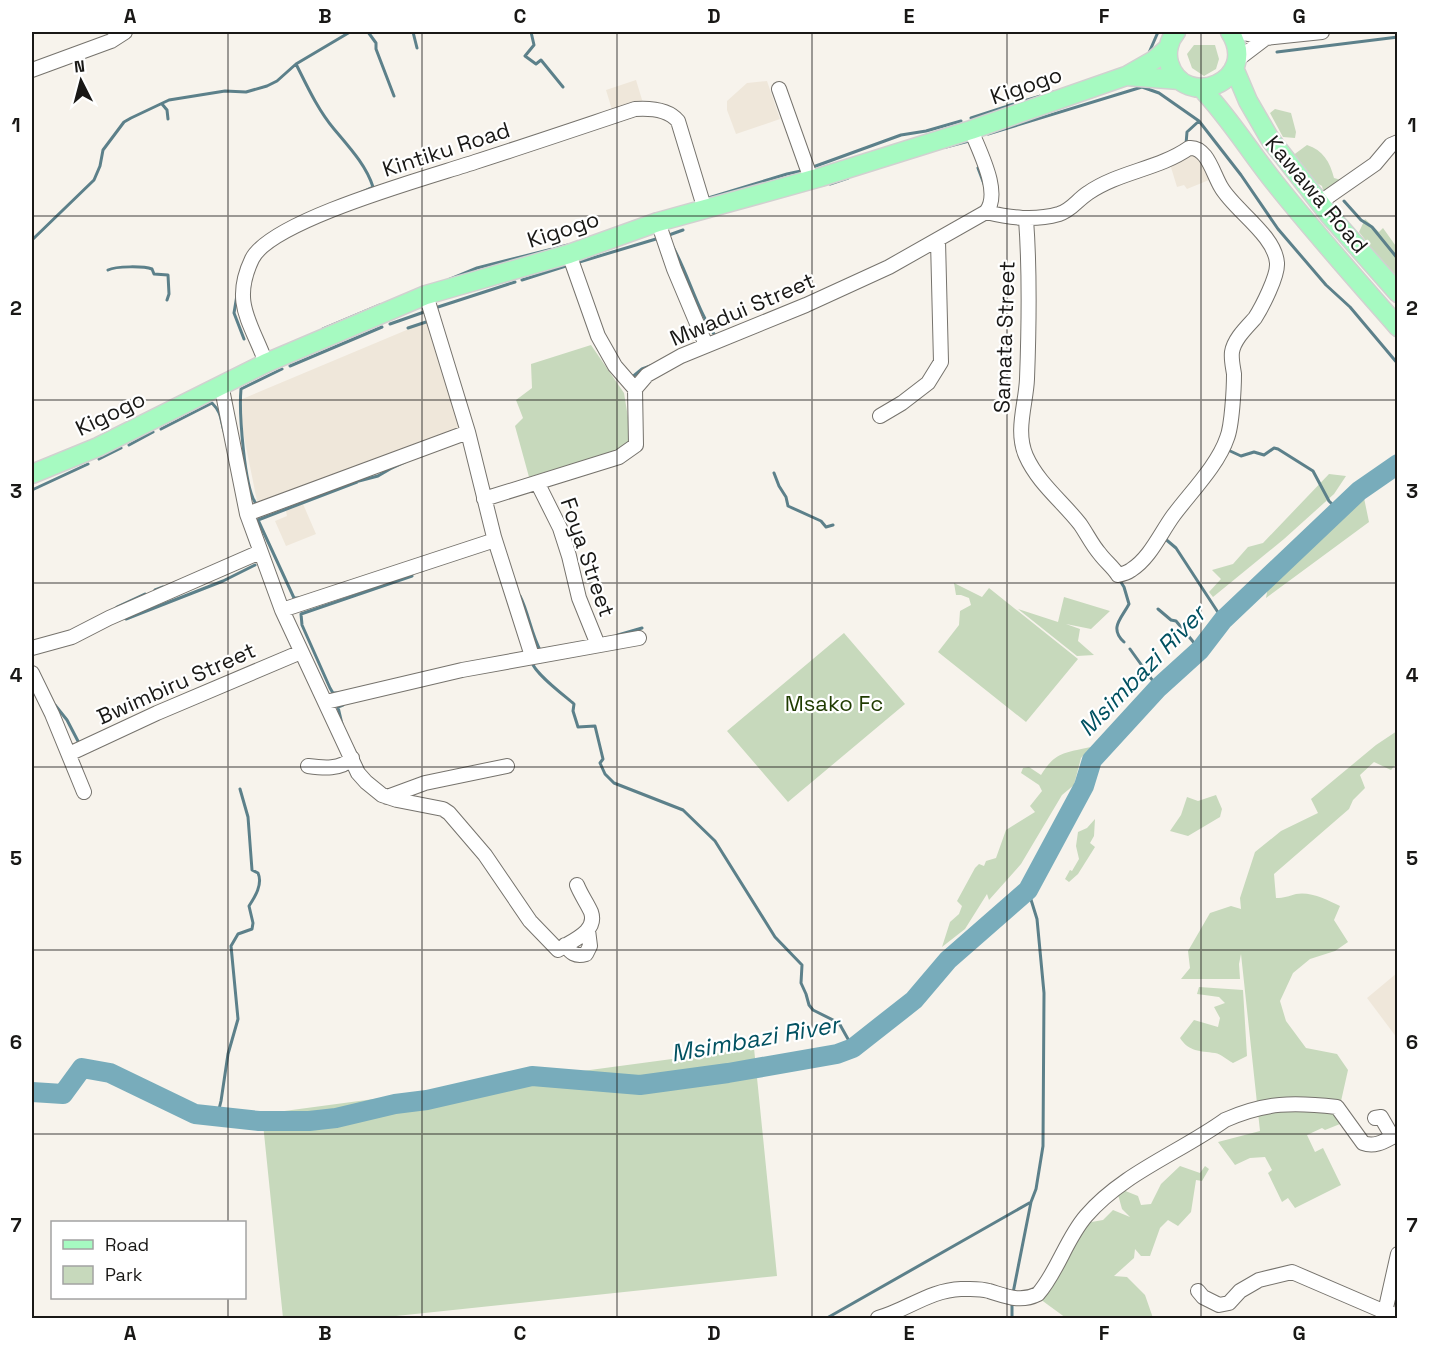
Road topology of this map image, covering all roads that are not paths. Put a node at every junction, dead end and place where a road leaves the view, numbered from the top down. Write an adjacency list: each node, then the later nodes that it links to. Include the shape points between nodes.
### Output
1 (125, 32): 8 (street, via 111,41)
2 (1230, 32): 7 (main road, Kawawa Road, via 1237,50)
3 (1239, 32): 5 (street)
4 (1322, 32): 5 (street)
5 (1266, 38): 7 (street)
6 (1172, 40): 9 (main road, via 1154,60); 10 (main road, via 1168,60)
7 (1236, 64): 12 (main road, via 1226,79); 16 (main road, Kawawa Road, via 1248,101 1270,139)
8 (32, 70)
9 (1126, 76): 10 (main road); 13 (main road, Kigogo)
10 (1180, 80): 12 (main road)
11 (779, 88): 15 (street)
12 (1201, 88): 25 (main road, Kawawa Road, via 1301,215)
13 (971, 130): 15 (main road, Kigogo); 18 (street, via 993,192 991,207)
14 (1398, 142): 16 (street, via 1375,164)
15 (812, 179): 17 (main road, Kigogo)
16 (1319, 203): 23 (main road, Kawawa Road)
17 (705, 210): 20 (main road, Kigogo); 27 (street, Kintiku Road, via 678,121 674,116 647,108 351,203 301,223 271,240 253,258 244,280 244,312)
18 (986, 212): 19 (street); 21 (street, Mwadui Street)
19 (1026, 219): 19 (street, Samata Street, via 1068,211 1095,189 1195,147 1228,198 1250,218 1276,257 1277,270 1263,304 1232,352 1234,378 1227,440 1157,541 1126,573 1118,574 1105,561 1026,457 1022,439 1028,354)
20 (658, 222): 22 (main road, Kigogo); 26 (street)
21 (938, 241): 26 (street, Mwadui Street, via 806,305); 30 (street, via 941,362 928,383)
22 (569, 254): 24 (main road, Kigogo); 29 (street, via 598,336 615,366)
23 (1398, 293)
24 (426, 295): 27 (main road, Kigogo); 31 (street)
25 (1398, 327)
26 (706, 345): 29 (street, Mwadui Street, via 647,375)
27 (266, 363): 28 (main road, Kigogo)
28 (221, 384): 32 (main road, Kigogo, via 98,447); 35 (street)
29 (635, 389): 33 (street, via 636,445 619,457)
30 (880, 416)
31 (468, 432): 34 (street); 35 (street)
32 (32, 474)
33 (538, 484): 34 (street); 40 (street, Foya Street, via 560,528 579,598)
34 (484, 499): 36 (street)
35 (247, 514): 37 (street)
36 (495, 540): 38 (street); 43 (street)
37 (260, 552): 38 (street); 41 (street, via 72,637)
38 (282, 609): 42 (street)
39 (639, 638): 40 (street)
40 (598, 645): 43 (street)
41 (32, 648)
42 (301, 652): 45 (street); 46 (street, Bwimbiru Street)
43 (532, 656): 45 (street)
44 (32, 673): 46 (street)
45 (326, 702): 47 (street)
46 (69, 753): 50 (street)
47 (352, 758): 48 (street, via 331,767); 51 (street, via 366,783)
48 (308, 766)
49 (507, 766): 51 (street, via 425,783)
50 (84, 792)
51 (387, 797): 52 (street, via 449,813 485,855 530,921 558,950 588,930 592,920)
52 (577, 885)
53 (1383, 1115): 54 (street)
54 (1395, 1135): 58 (street, via 1379,1143 1363,1143 1337,1107 1276,1104 1241,1113 1112,1189 1074,1232 1038,1294 1017,1299 984,1290 957,1289 929,1296 893,1315)
55 (1398, 1254): 57 (street)
56 (1198, 1291): 57 (street, via 1219,1305 1229,1303 1259,1280 1292,1272)
57 (1391, 1313)
58 (878, 1318)

